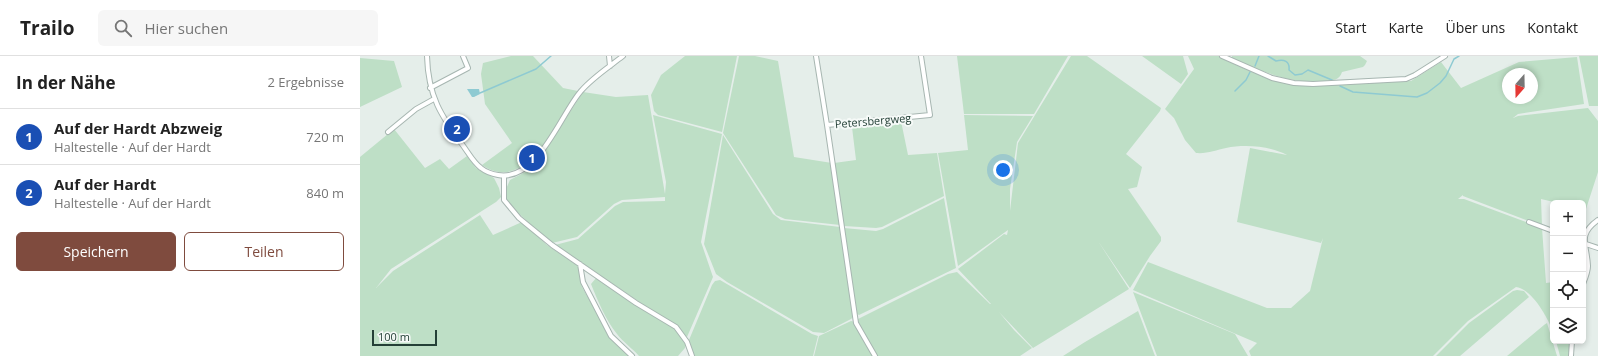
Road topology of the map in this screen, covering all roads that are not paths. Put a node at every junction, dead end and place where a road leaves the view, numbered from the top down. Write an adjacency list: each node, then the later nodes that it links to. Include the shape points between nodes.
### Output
1 (427, 56): 10 (street)
2 (463, 56): 10 (street, via 468,68)
3 (609, 56): 9 (street)
4 (623, 56): 9 (street)
5 (816, 56): 12 (street, Petersbergweg)
6 (921, 56): 12 (street, Petersbergweg, via 930,115)
7 (1222, 56): 8 (street, via 1272,78 1313,84 1406,79)
8 (1444, 56)
9 (610, 66): 14 (street, via 594,77 581,91 550,139 527,168)
10 (430, 88): 11 (street)
11 (434, 99): 13 (street, via 416,109); 14 (street, via 443,117 481,168 492,174)
12 (827, 125): 27 (street, via 856,323)
13 (388, 132)
14 (504, 176): 22 (street, via 504,200 519,218)
15 (1598, 220): 18 (street, via 1588,227)
16 (1529, 222): 17 (street)
17 (1550, 230)
18 (1585, 236)
19 (1586, 244): 20 (street)
20 (1598, 248)
21 (1586, 255): 23 (street)
22 (580, 264): 25 (street, via 583,282 611,336); 26 (street, via 676,327 687,342)
23 (1586, 274)
24 (1572, 344): 28 (street)
25 (632, 356)
26 (692, 356)
27 (875, 356)
28 (1571, 356)

